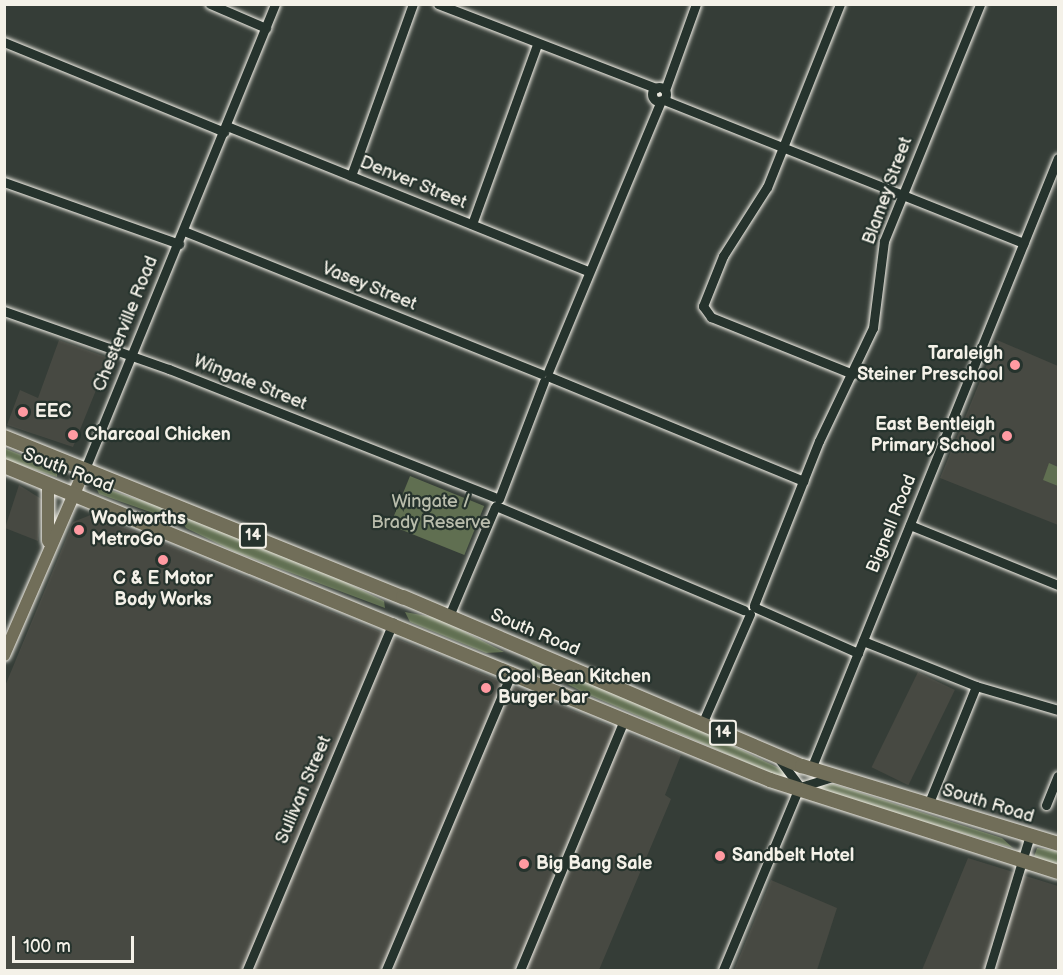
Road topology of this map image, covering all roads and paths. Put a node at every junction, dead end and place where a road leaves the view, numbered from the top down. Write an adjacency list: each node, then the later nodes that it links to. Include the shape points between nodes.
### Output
1 (210, 4): 8 (street)
2 (275, 4): 8 (street, Chesterville Road)
3 (413, 4): 15 (street)
4 (438, 4): 10 (street)
5 (696, 4): 11 (street)
6 (840, 4): 13 (street)
7 (980, 4): 17 (street, Blamey Street)
8 (266, 28): 12 (street, Chesterville Road)
9 (4, 42): 12 (street, Denver Street)
10 (537, 44): 11 (street); 18 (street)
11 (660, 94): 13 (street); 22 (street)
12 (225, 129): 15 (street, Denver Street); 19 (street, Chesterville Road)
13 (783, 144): 17 (street); 25 (street, via 762,196 720,261 703,309)
14 (1059, 158): 20 (street, Bignell Road)
15 (351, 176): 18 (street, Denver Street)
16 (4, 182): 21 (street)
17 (903, 193): 20 (street); 25 (street, Blamey Street, via 882,247 873,328)
18 (472, 224): 22 (street, Denver Street)
19 (184, 231): 21 (street, Chesterville Road); 26 (street, Vasey Street)
20 (1024, 243): 35 (street, Bignell Road)
21 (178, 244): 24 (street, Chesterville Road)
22 (588, 271): 26 (street)
23 (4, 311): 24 (street, Wingate Street)
24 (133, 355): 29 (street, Chesterville Road); 33 (street, Wingate Street)
25 (853, 374): 30 (street, Blamey Street)
26 (546, 376): 30 (street, Vasey Street); 33 (street)
27 (4, 437): 29 (highway, South Road / 14)
28 (4, 466): 31 (highway, South Road / 14)
29 (85, 469): 32 (main road, Chesterville Road); 34 (highway, South Road / 14)
30 (803, 481): 40 (street, Blamey Street)
31 (48, 484): 32 (highway, South Road / 14); 37 (main road)
32 (73, 493): 36 (highway, South Road / 14); 37 (main road, Chesterville Road)
33 (495, 502): 40 (street, Wingate Street); 41 (street)
34 (182, 507): 36 (highway); 39 (highway, South Road / 14)
35 (910, 525): 38 (street); 43 (street, Bignell Road)
36 (173, 532): 42 (highway, South Road / 14)
37 (47, 554): 46 (main road, Chesterville Road)
38 (1059, 585)
39 (403, 597): 41 (highway, South Road / 14); 42 (highway)
40 (749, 608): 45 (street, Wingate Street); 51 (street, Blamey Street)
41 (449, 616): 44 (highway, South Road / 14)
42 (393, 622): 47 (highway, South Road / 14); 63 (street, Sullivan Street)
43 (863, 641): 45 (street, Bignell Road); 48 (street)
44 (522, 647): 47 (highway); 51 (highway, South Road / 14)
45 (858, 653): 53 (street, Bignell Road)
46 (4, 655)
47 (512, 670): 50 (highway, South Road / 14); 64 (street)
48 (976, 686): 49 (street); 57 (street)
49 (1059, 710)
50 (625, 717): 56 (highway, South Road / 14); 65 (street)
51 (702, 724): 52 (highway, South Road / 14)
52 (775, 755): 53 (highway, South Road / 14); 56 (street)
53 (811, 770): 55 (highway, South Road / 14)
54 (1059, 776): 58 (street)
55 (834, 777): 56 (street); 57 (highway, South Road / 14)
56 (799, 789): 61 (highway, South Road / 14); 66 (street)
57 (928, 805): 59 (highway, South Road / 14)
58 (1046, 805)
59 (1030, 835): 60 (highway, South Road / 14); 61 (street)
60 (1059, 844)
61 (1022, 861): 62 (highway, South Road / 14); 67 (street)
62 (1059, 872)
63 (247, 970)
64 (386, 970)
65 (520, 970)
66 (723, 970)
67 (989, 970)

